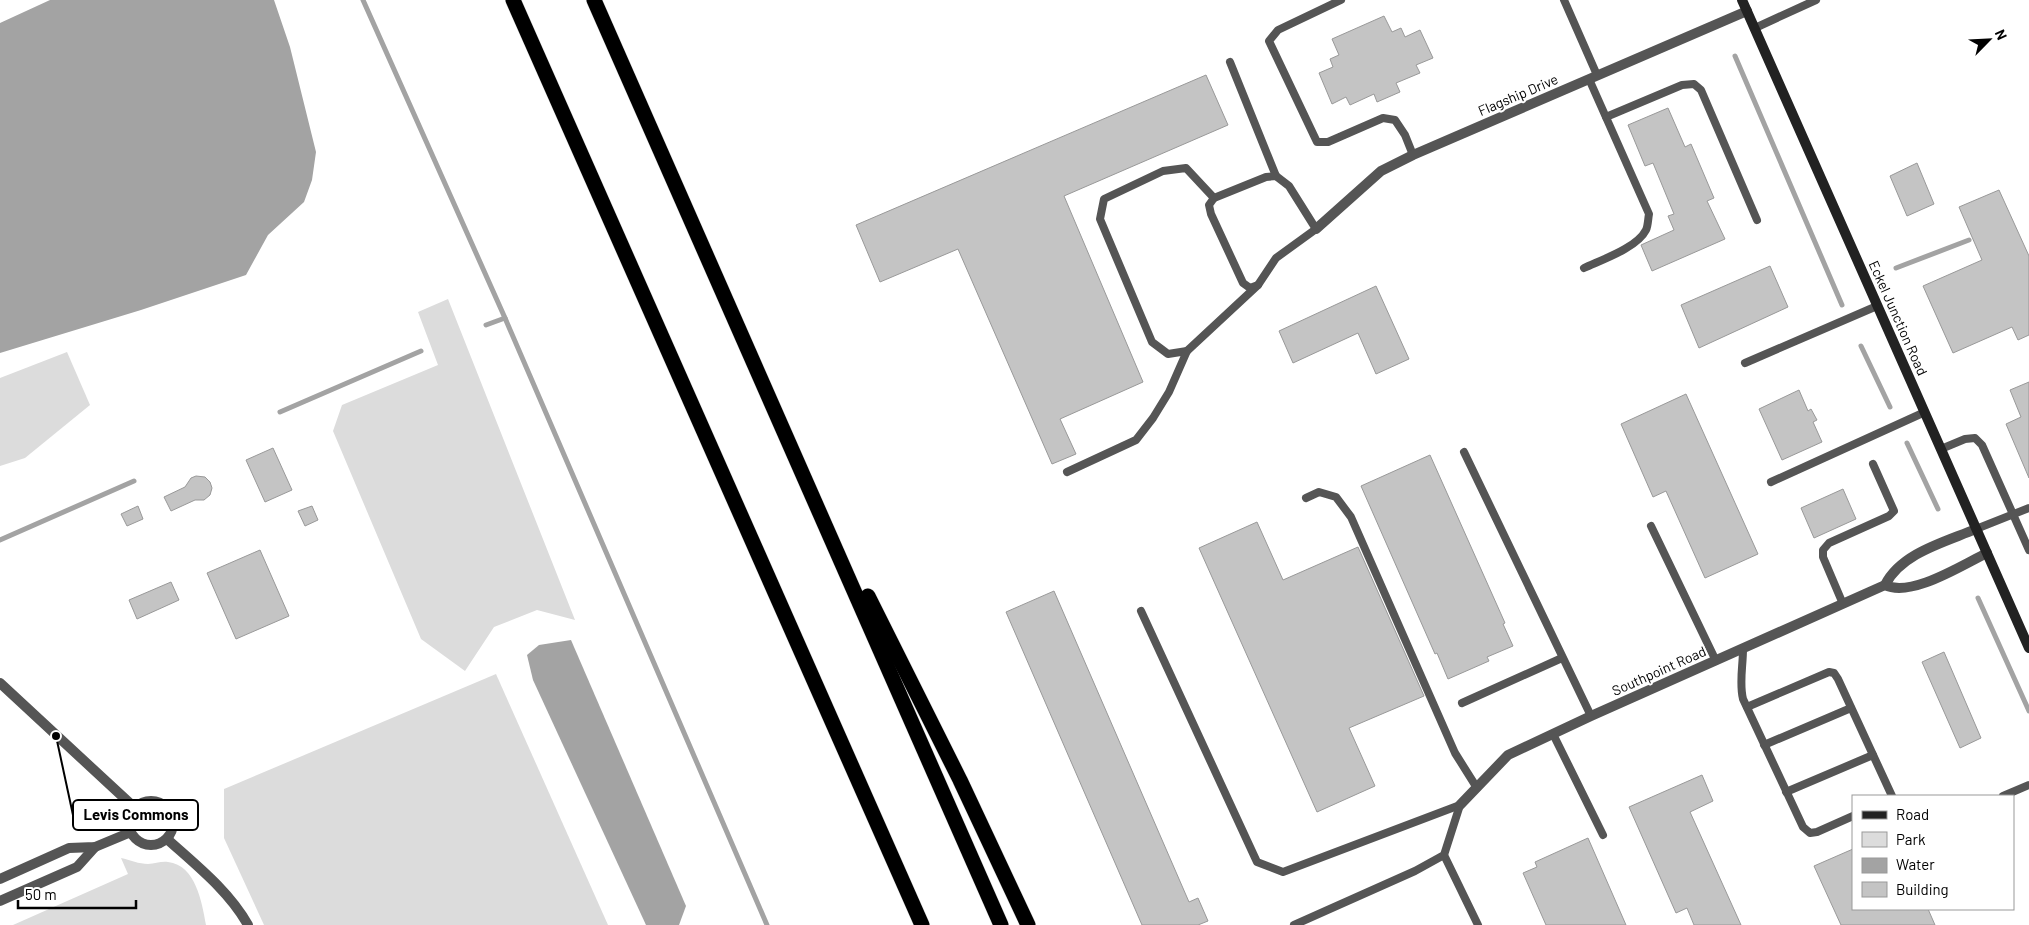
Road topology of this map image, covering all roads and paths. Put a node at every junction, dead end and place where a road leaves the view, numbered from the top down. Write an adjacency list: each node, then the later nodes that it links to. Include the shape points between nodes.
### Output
1 (513, 0): 68 (highway)
2 (594, 0): 22 (highway)
3 (1340, 0): 12 (lane, via 1278,30 1269,41 1305,118 1317,142 1328,142 1383,118 1395,120)
4 (1564, 0): 10 (lane)
5 (1742, 0): 7 (street, Eckel Junction Road)
6 (1816, 0): 8 (lane)
7 (1747, 11): 8 (street, Eckel Junction Road); 10 (street, Flagship Drive)
8 (1755, 28): 19 (street, Eckel Junction Road)
9 (1230, 62): 13 (lane)
10 (1593, 77): 11 (lane); 12 (street, Flagship Drive)
11 (1606, 118): 15 (lane, via 1682,85 1694,84 1701,90); 17 (lane, via 1648,214 1646,230 1624,249)
12 (1413, 155): 16 (street, Flagship Drive, via 1382,171)
13 (1276, 176): 14 (lane, via 1266,176); 16 (lane, via 1289,186)
14 (1214, 198): 18 (lane, via 1209,204 1211,214 1243,284 1250,288); 20 (lane, via 1186,168 1163,171 1104,200 1100,219 1152,342 1168,354)
15 (1758, 220)
16 (1316, 229): 18 (lane, via 1276,258)
17 (1584, 268)
18 (1258, 286): 20 (lane)
19 (1878, 306): 21 (lane); 23 (street, Eckel Junction Road)
20 (1187, 351): 27 (lane, via 1169,392 1136,440)
21 (1745, 363)
22 (774, 404): 69 (highway); 70 (highway)
23 (1925, 412): 24 (street, Eckel Junction Road); 28 (lane)
24 (1941, 449): 31 (lane, via 1975,438 1982,445); 33 (street, Eckel Junction Road)
25 (1464, 452): 42 (lane)
26 (1873, 464): 37 (lane, via 1894,511 1829,542 1823,550)
27 (1067, 472)
28 (1772, 482)
29 (1306, 498): 53 (lane, via 1319,492 1336,497 1351,517 1455,753)
30 (2029, 508): 31 (lane)
31 (2013, 514): 33 (lane); 34 (lane)
32 (1651, 526): 43 (lane)
33 (1976, 529): 35 (street, Eckel Junction Road); 36 (street, Southpoint Road, via 1908,559 1890,574)
34 (2029, 550)
35 (1987, 554): 36 (street, via 1918,586 1892,589); 39 (street, Eckel Junction Road)
36 (1885, 585): 37 (street, Southpoint Road)
37 (1843, 604): 41 (street, Southpoint Road)
38 (1141, 611): 57 (lane, via 1258,862 1283,872)
39 (2026, 634): 40 (street, Eckel Junction Road)
40 (2029, 648)
41 (1743, 649): 43 (street, Southpoint Road); 46 (lane, via 1740,687)
42 (1562, 658): 45 (lane); 48 (lane)
43 (1716, 661): 48 (street, Southpoint Road)
44 (0, 683): 58 (street)
45 (1462, 703)
46 (1747, 707): 47 (lane, via 1829,672 1838,679); 50 (lane)
47 (1852, 708): 50 (lane); 51 (lane)
48 (1591, 716): 49 (street, Southpoint Road)
49 (1553, 734): 53 (street, Southpoint Road, via 1508,755); 61 (lane)
50 (1764, 745): 54 (lane)
51 (1873, 755): 54 (lane); 55 (lane)
52 (2029, 785): 56 (lane)
53 (1476, 788): 57 (street, Southpoint Road)
54 (1786, 792): 59 (lane, via 1803,827 1810,833)
55 (1892, 795)
56 (2006, 795)
57 (1460, 805): 64 (lane)
58 (134, 808): 60 (street, via 129,819); 62 (street, via 150,801 166,807 174,822)
59 (1852, 816)
60 (131, 832): 62 (street, via 145,844 160,844); 63 (street)
61 (1603, 835)
62 (167, 838): 67 (street, via 233,902)
63 (95, 847): 65 (street, via 69,848); 66 (street, via 77,866)
64 (1444, 854): 71 (lane, via 1415,871); 72 (lane)
65 (0, 879)
66 (0, 900)
67 (248, 925)
68 (922, 925)
69 (1001, 925)
70 (1028, 925)
71 (1294, 925)
72 (1478, 925)

